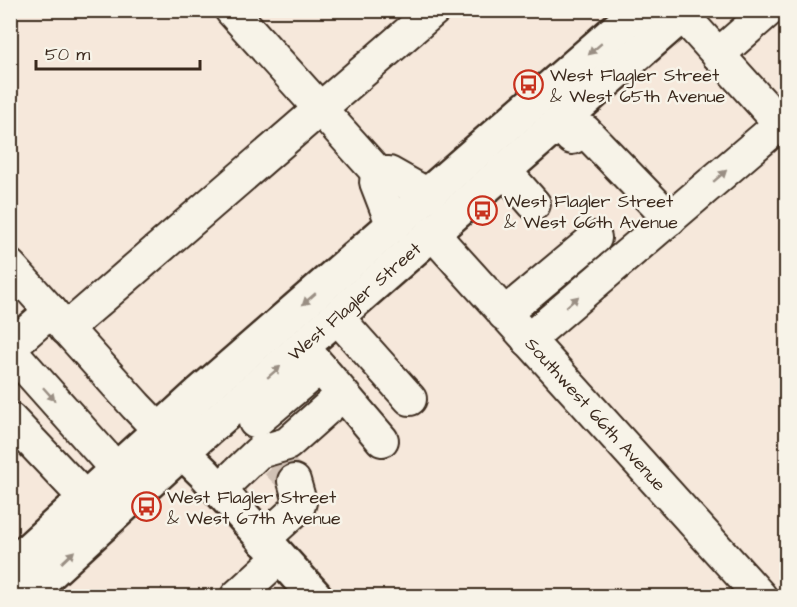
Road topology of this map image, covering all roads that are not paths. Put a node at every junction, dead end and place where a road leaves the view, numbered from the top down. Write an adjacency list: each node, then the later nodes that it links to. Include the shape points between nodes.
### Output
1 (231, 10): 7 (street)
2 (434, 10): 7 (street)
3 (639, 10): 12 (main road, West Flagler Street, one-way to 12)
4 (769, 10): 6 (street)
5 (683, 12): 6 (street); 8 (main road, West Flagler Street)
6 (718, 55): 9 (street)
7 (320, 109): 11 (street); 21 (street)
8 (558, 124): 10 (main road, West Flagler Street); 14 (street, via 572,138 585,131)
9 (785, 124): 14 (street, one-way to 9)
10 (504, 170): 13 (street); 16 (main road, West Flagler Street)
11 (378, 173): 12 (street, via 389,173); 15 (street, via 376,182)
12 (428, 195): 15 (main road, West Flagler Street)
13 (534, 204)
14 (670, 219): 22 (street, one-way to 14)
15 (393, 226): 29 (main road, West Flagler Street, one-way to 29)
16 (432, 233): 19 (street, Southwest 66th Avenue); 20 (main road, West Flagler Street)
17 (595, 238): 19 (street)
18 (10, 266): 21 (street)
19 (504, 314): 22 (street, Southwest 66th Avenue)
20 (337, 317): 24 (main road, West Flagler Street); 26 (street)
21 (58, 320): 23 (street); 29 (street)
22 (528, 340): 39 (street, Southwest 66th Avenue)
23 (10, 349): 31 (street, one-way to 31)
24 (311, 357): 25 (street); 30 (main road, West Flagler Street)
25 (342, 395): 28 (street); 30 (street)
26 (410, 399)
27 (10, 419): 33 (street)
28 (382, 440)
29 (171, 441): 30 (main road, West Flagler Street); 31 (main road, West Flagler Street); 32 (main road); 36 (main road, West Flagler Street, one-way to 29)
30 (270, 460): 32 (street); 34 (street, via 300,502)
31 (116, 469): 33 (main road, West Flagler Street)
32 (219, 490): 34 (main road)
33 (85, 498): 35 (main road, West Flagler Street)
34 (271, 548): 37 (street); 38 (main road)
35 (10, 567)
36 (25, 597)
37 (237, 597)
38 (315, 597)
39 (760, 597)

